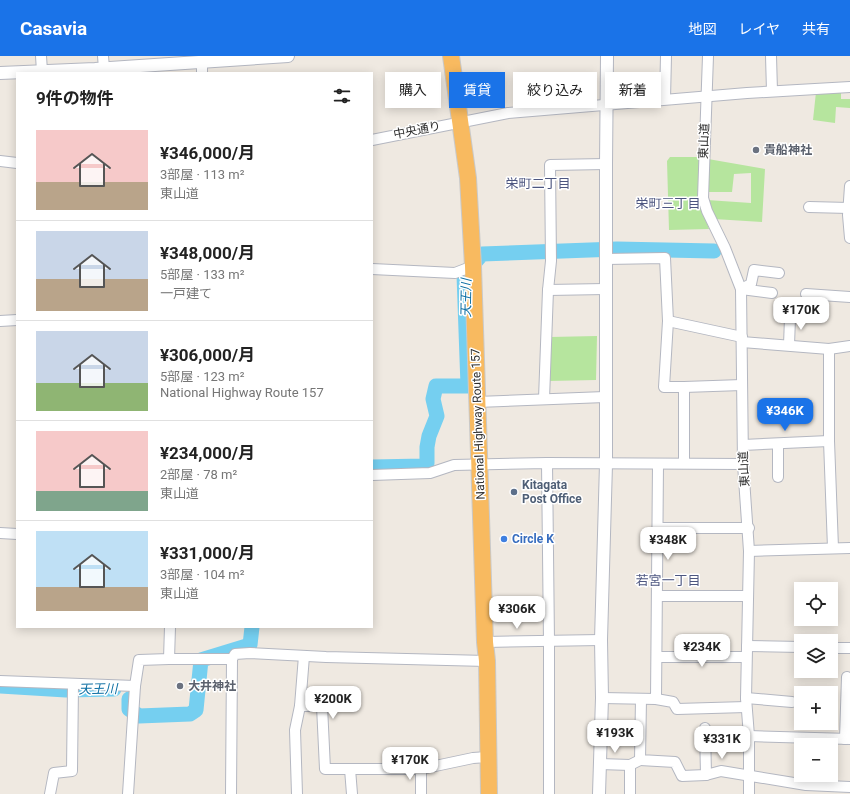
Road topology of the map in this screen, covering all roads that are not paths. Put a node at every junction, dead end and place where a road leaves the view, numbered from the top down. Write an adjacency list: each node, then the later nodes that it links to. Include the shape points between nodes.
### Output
1 (42, 56): 11 (street)
2 (288, 56): 10 (street)
3 (451, 56): 23 (highway, National Highway Route 157)
4 (607, 56): 14 (street)
5 (666, 56): 20 (street)
6 (708, 56): 18 (street, 東山道)
7 (771, 56): 17 (street)
8 (173, 59): 9 (street); 10 (street)
9 (99, 67): 11 (street)
10 (202, 67)
11 (42, 71): 13 (street)
12 (16, 72): 15 (street)
13 (21, 72)
14 (607, 72)
15 (0, 73)
16 (850, 87): 17 (street, 中央通り)
17 (772, 91): 18 (street, 中央通り)
18 (706, 96): 20 (street, 中央通り); 37 (street, 東山道, via 703,198)
19 (661, 99): 20 (street, 中央通り)
20 (665, 99)
21 (605, 104): 23 (street, 中央通り, via 508,113)
22 (607, 108): 27 (street)
23 (461, 122): 24 (street, 中央通り); 33 (highway, National Highway Route 157, via 468,178)
24 (373, 140)
25 (0, 161): 26 (street)
26 (16, 163)
27 (606, 164): 32 (street); 38 (street, via 550,165 551,261)
28 (850, 186): 30 (street)
29 (809, 207): 30 (street)
30 (849, 213): 31 (street)
31 (850, 238)
32 (606, 259): 36 (street); 45 (street, via 665,258)
33 (473, 266): 34 (street, via 455,273); 54 (highway, National Highway Route 157)
34 (373, 269)
35 (779, 273): 37 (street, via 754,270 751,284)
36 (605, 289): 38 (street); 52 (street)
37 (742, 289): 39 (street); 46 (street, 東山道)
38 (548, 290): 53 (street)
39 (772, 293)
40 (806, 294): 41 (street)
41 (850, 297)
42 (790, 318): 47 (street)
43 (16, 320): 44 (street)
44 (0, 321)
45 (668, 322): 46 (street); 51 (street, via 664,387)
46 (742, 339): 47 (street); 50 (street, 東山道)
47 (790, 345): 49 (street)
48 (850, 346): 49 (street)
49 (829, 349): 55 (street)
50 (742, 385): 51 (street); 57 (street, 東山道)
51 (684, 387): 59 (street)
52 (605, 397): 53 (street); 61 (street)
53 (544, 399): 54 (street)
54 (477, 402): 60 (highway, National Highway Route 157)
55 (829, 441): 56 (street); 70 (street)
56 (778, 444): 57 (street); 65 (street)
57 (743, 445): 63 (street, 東山道)
58 (547, 463): 60 (street); 61 (street); 77 (street)
59 (684, 463): 62 (street); 63 (street)
60 (479, 464): 64 (street, via 454,465 430,473); 78 (highway, National Highway Route 157)
61 (606, 464): 62 (street); 76 (street)
62 (658, 464): 66 (street)
63 (743, 464): 67 (street, 東山道)
64 (373, 475)
65 (778, 477)
66 (658, 528): 67 (street); 73 (street)
67 (749, 528): 72 (street, 東山道)
68 (0, 533): 69 (street)
69 (16, 534)
70 (833, 548): 71 (street); 72 (street)
71 (850, 548)
72 (749, 551): 74 (street, 東山道)
73 (657, 596): 74 (street); 85 (street)
74 (748, 596): 79 (street, 東山道)
75 (170, 628): 86 (street)
76 (601, 640): 77 (street); 93 (street)
77 (549, 641): 78 (street); 118 (street)
78 (485, 642): 88 (highway, National Highway Route 157)
79 (747, 646): 80 (street); 84 (street, 東山道)
80 (794, 647)
81 (838, 648): 82 (street)
82 (850, 648)
83 (304, 656): 87 (street, via 250,653 235,654); 88 (street); 98 (street)
84 (746, 657): 85 (street); 97 (street, 東山道)
85 (657, 658): 95 (street)
86 (169, 659): 87 (street); 92 (street, via 139,660)
87 (232, 659): 113 (street)
88 (487, 660): 102 (highway, National Highway Route 157)
89 (847, 678): 101 (street)
90 (0, 680): 91 (street)
91 (73, 685): 92 (street); 111 (street, via 72,771 54,773)
92 (135, 686): 112 (street)
93 (602, 698): 94 (street); 104 (street)
94 (641, 699): 95 (street); 103 (street)
95 (656, 699): 97 (street, via 673,702 677,709)
96 (792, 702): 97 (street)
97 (746, 703): 100 (street, 東山道)
98 (300, 706): 107 (street, via 322,706 325,769); 114 (street, via 295,730)
99 (705, 728): 108 (street)
100 (749, 736): 101 (street); 109 (street, 東山道)
101 (847, 739)
102 (487, 757): 106 (street); 117 (highway, National Highway Route 157)
103 (640, 760): 105 (street); 108 (street, via 675,762 682,776)
104 (600, 764): 105 (street); 119 (street)
105 (630, 765): 120 (street)
106 (421, 769): 107 (street); 116 (street)
107 (350, 770): 115 (street)
108 (706, 775): 109 (street, via 721,771)
109 (749, 777): 110 (street, via 806,785); 121 (street, 東山道)
110 (850, 787)
111 (50, 794)
112 (128, 794)
113 (232, 794)
114 (297, 794)
115 (352, 794)
116 (421, 794)
117 (489, 794)
118 (549, 794)
119 (599, 794)
120 (630, 794)
121 (749, 794)

